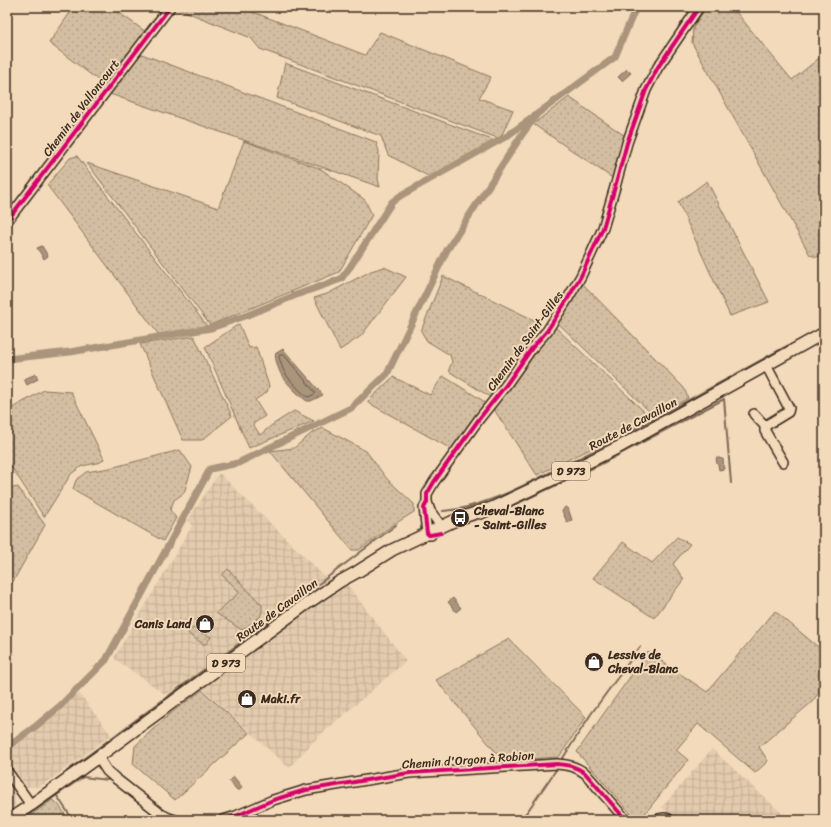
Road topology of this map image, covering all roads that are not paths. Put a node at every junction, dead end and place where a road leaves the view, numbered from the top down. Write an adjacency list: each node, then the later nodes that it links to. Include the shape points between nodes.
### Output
1 (170, 7): 3 (street, Chemin de Valloncourt)
2 (699, 7): 9 (street, Chemin de Saint-Gilles, via 658,67 646,90 627,143 603,228 581,276 547,331 434,482 427,494)
3 (7, 221)
4 (824, 333): 5 (main road, D 973)
5 (766, 365): 7 (street, via 789,408 788,412); 10 (main road, Route de Cavaillon / D 973, via 621,446 488,509 462,524)
6 (754, 414): 7 (street)
7 (764, 426): 8 (street)
8 (783, 462)
9 (427, 502): 10 (street); 11 (street, Chemin de Saint-Gilles, via 424,508)
10 (441, 530): 11 (main road, Route de Cavaillon / D 973); 12 (main road, Route de Cavaillon / D 973)
11 (428, 534): 12 (street); 13 (main road, Route de Cavaillon / D 973, via 392,550)
12 (399, 553): 13 (main road, Route de Cavaillon / D 973)
13 (357, 572): 14 (main road, Route de Cavaillon / D 973, via 302,607)
14 (98, 757): 16 (main road, D 973); 18 (street, via 115,778 161,814)
15 (7, 771): 16 (street)
16 (31, 805): 17 (main road, D 973)
17 (8, 820)
18 (174, 820)
19 (226, 820): 20 (street, Chemin d'Orgon à Robion, via 262,804 306,790 409,773 557,764 578,768)
20 (626, 820)
21 (656, 820): 22 (street)
22 (670, 820)

